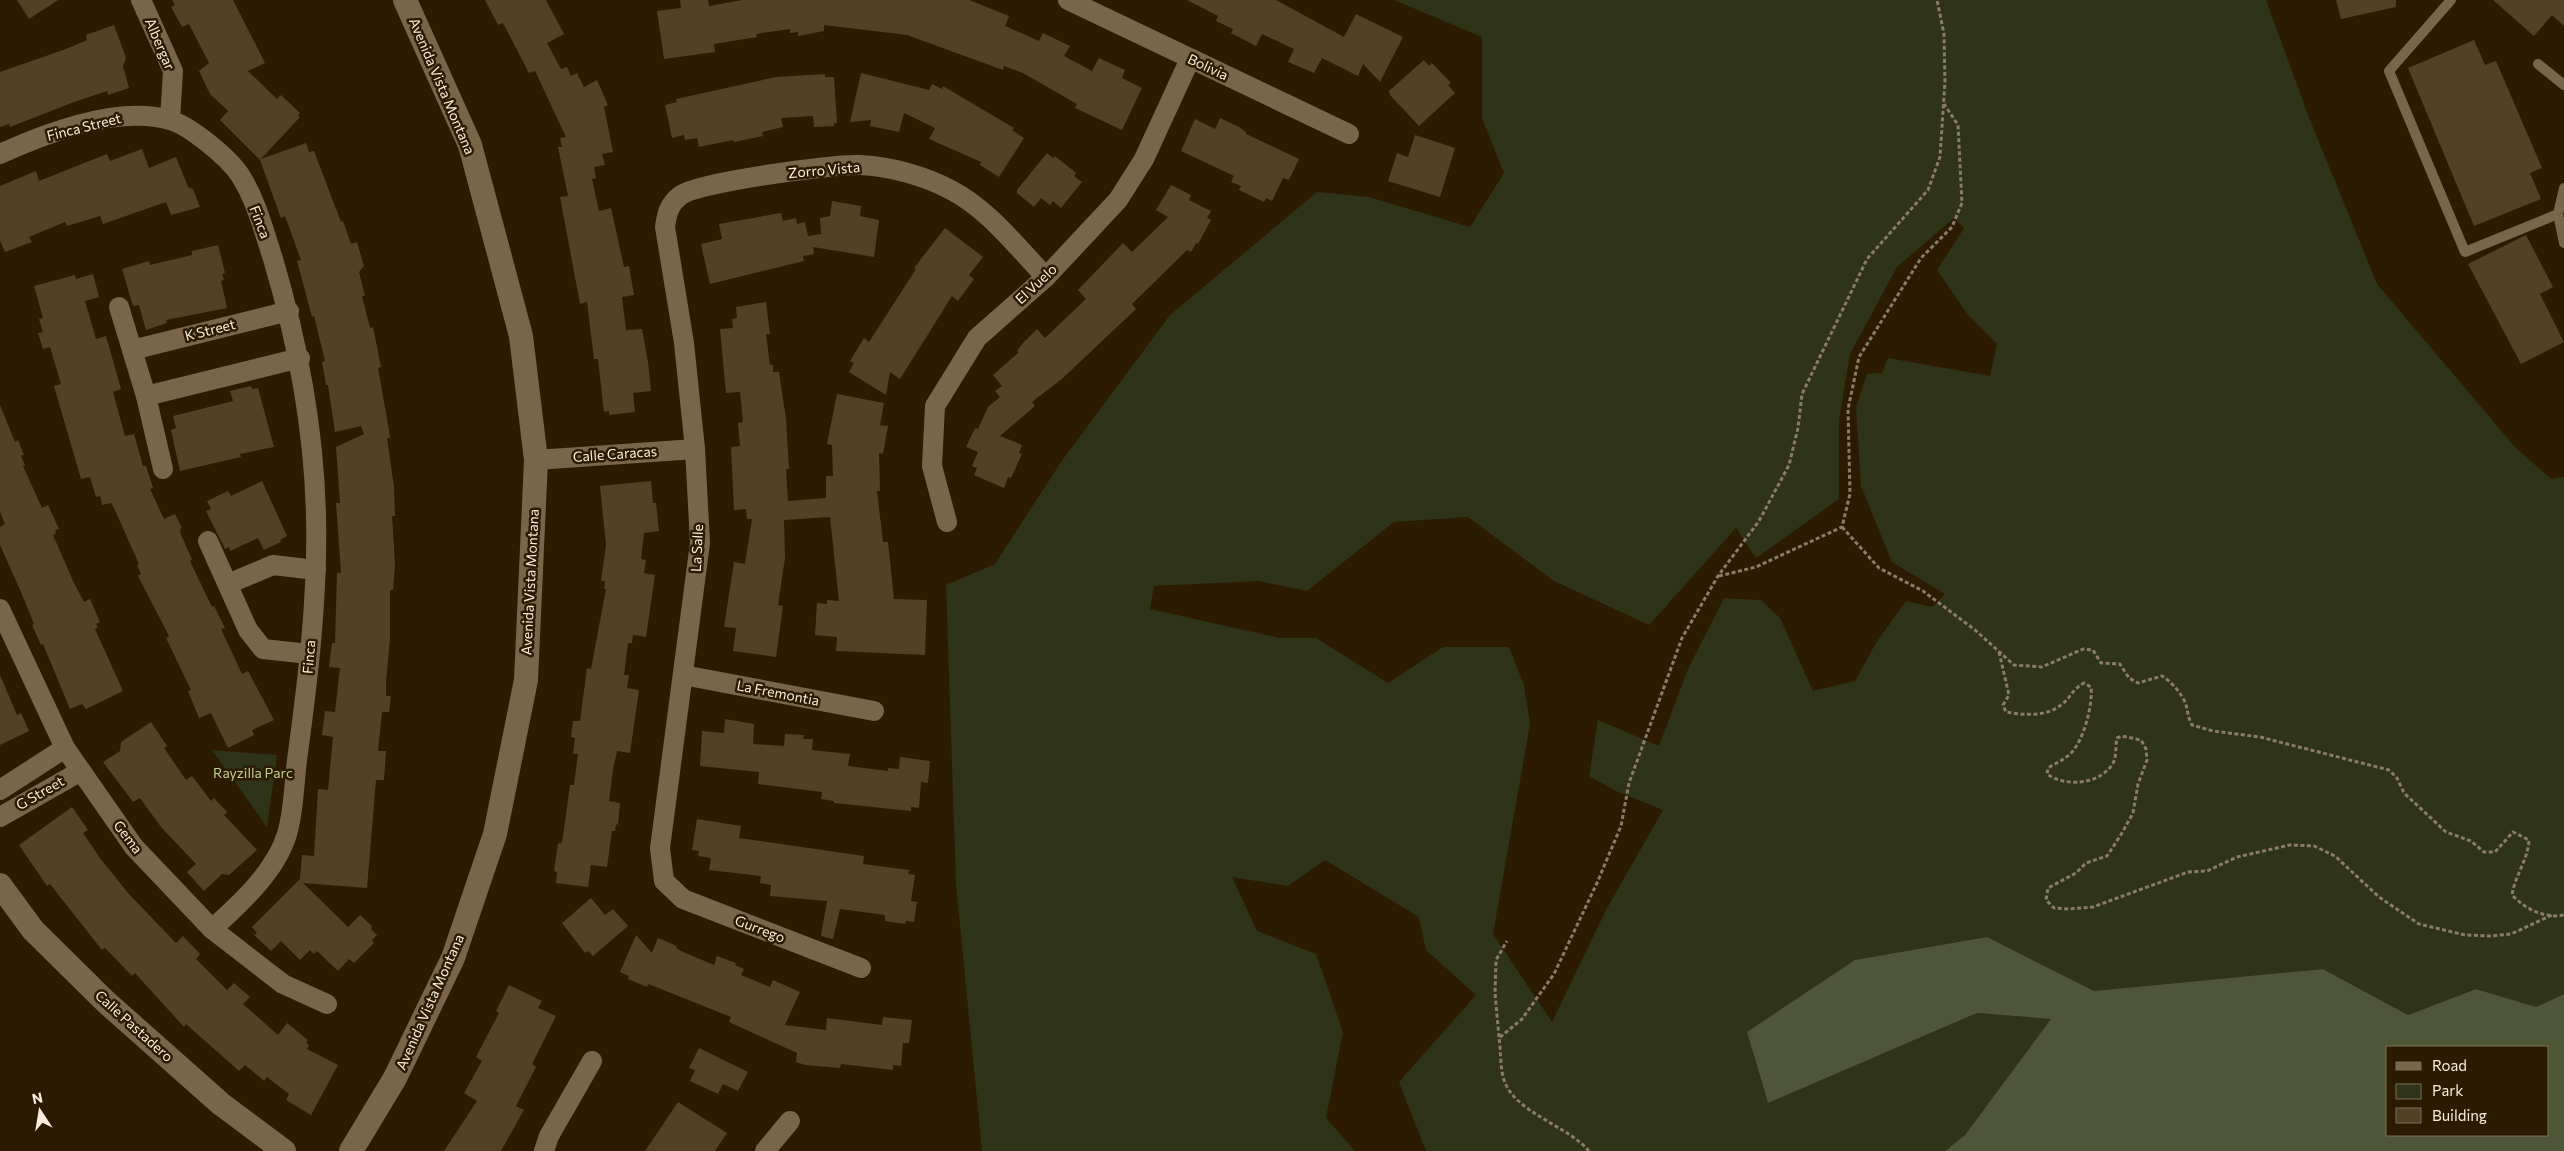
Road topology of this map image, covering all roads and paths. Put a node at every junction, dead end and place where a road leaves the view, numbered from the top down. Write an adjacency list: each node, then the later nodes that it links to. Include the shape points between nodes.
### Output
1 (140, 0): 10 (street, Albergar, via 173,71)
2 (405, 0): 24 (street, Avenida Vista Montana, via 470,145 521,336)
3 (1068, 0): 6 (street, Bolivia)
4 (1937, 0): 9 (path, via 1944,34)
5 (2451, 0): 14 (lane, via 2389,71 2466,252)
6 (1190, 58): 11 (street, Bolivia); 17 (street, El Vuelo, via 1144,159 1123,192)
7 (2538, 64): 8 (lane)
8 (2564, 85)
9 (1943, 104): 27 (path, via 1958,125 1962,203 1952,227 1921,258 1859,357 1848,409 1850,494); 30 (path, via 1940,157 1928,190 1867,259 1802,394 1789,465 1759,521)
10 (170, 120): 12 (street, Finca Street, via 124,116 76,126); 19 (street, Finca, via 196,132 239,174 260,217)
11 (1349, 134)
12 (0, 154)
13 (2564, 188): 14 (lane)
14 (2558, 214): 16 (lane)
15 (667, 215): 17 (street, Zorro Vista, via 672,203 684,194 702,188 812,169 860,165 911,174 951,190 978,208); 23 (street, La Salle, via 665,228 684,343)
16 (2564, 243)
17 (1046, 277): 26 (street, El Vuelo, via 977,338 936,406 932,466)
18 (119, 307): 20 (street)
19 (289, 310): 20 (street, K Street); 21 (street, Finca)
20 (132, 350): 22 (street)
21 (300, 358): 22 (street); 29 (street, Finca, via 308,409 316,514)
22 (146, 396): 25 (street)
23 (695, 449): 24 (street, Calle Caracas); 35 (street, La Salle, via 700,543)
24 (536, 460): 53 (street, Avenida Vista Montana, via 526,680 495,834 453,958 395,1078)
25 (163, 469)
26 (947, 522)
27 (1842, 528): 30 (path, via 1756,567); 33 (path, via 1879,568 1923,592)
28 (208, 541): 31 (street)
29 (316, 570): 31 (street, via 274,565); 34 (street, Finca)
30 (1718, 576): 49 (path, via 1682,638 1629,782 1621,826 1554,974 1522,1019)
31 (228, 584): 34 (street, via 248,630 263,649)
32 (0, 609): 37 (street, Gema)
33 (1999, 652): 43 (path, via 2014,665 2042,667 2083,649 2093,650 2101,664 2120,664 2129,678 2138,683 2162,676 2168,679 2186,704 2187,717 2192,725 2260,737 2389,770 2404,793 2446,832 2471,841 2484,852 2494,852 2513,832 2529,840 2528,853 2514,882 2512,895 2520,904 2539,914); 43 (path, via 2010,695 2003,705 2006,712 2025,715 2045,713 2062,705 2072,689 2084,683 2091,687 2092,700 2079,741 2064,760 2048,768 2047,774 2056,780 2090,781 2104,774 2113,764 2117,738 2122,736 2141,740 2146,749 2147,760 2138,784 2133,813 2122,833 2107,856 2086,863 2076,873 2048,888 2046,900 2054,908 2093,907 2188,872 2207,871 2237,857 2290,845 2314,846 2335,856 2379,897 2419,924 2464,935 2490,936 2512,934)
34 (309, 654): 45 (street, Finca, via 287,834 266,874)
35 (682, 675): 36 (street, La Fremontia); 41 (street, La Salle, via 660,848)
36 (874, 711)
37 (65, 748): 38 (street, Gema); 39 (street, G Street)
38 (81, 770): 40 (street, G Street); 45 (street, Gema, via 134,847)
39 (0, 790)
40 (0, 817)
41 (664, 881): 47 (street, Gurrego, via 683,898)
42 (0, 885): 52 (street, Calle Pastadero, via 33,930 106,1002 221,1104)
43 (2552, 915): 44 (path)
44 (2564, 915)
45 (212, 929): 48 (street, Gema, via 284,984)
46 (1507, 941): 49 (path, via 1496,960)
47 (861, 968)
48 (327, 1004)
49 (1499, 1038): 56 (path, via 1504,1081 1522,1106 1558,1127)
50 (592, 1061): 54 (street, via 549,1136)
51 (790, 1121): 55 (street)
52 (284, 1151)
53 (351, 1151)
54 (544, 1151)
55 (766, 1151)
56 (1589, 1151)

